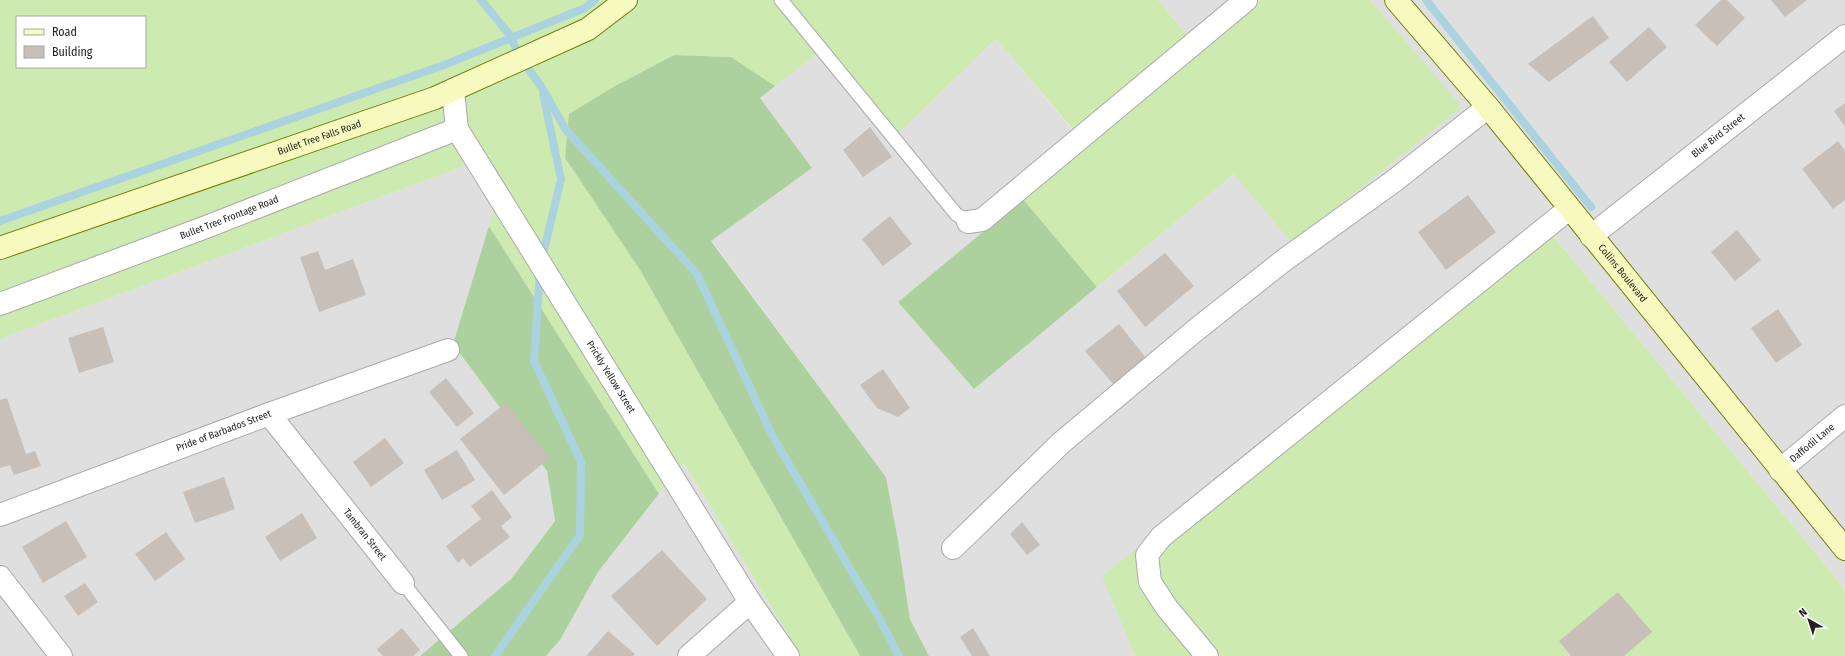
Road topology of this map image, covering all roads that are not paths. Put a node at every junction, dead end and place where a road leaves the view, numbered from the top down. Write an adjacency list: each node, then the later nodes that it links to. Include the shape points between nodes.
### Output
1 (626, 0): 6 (main road, Bullet Tree Falls Road, via 588,29)
2 (781, 0): 10 (lane, via 956,214)
3 (1246, 0): 10 (street, via 982,220)
4 (1396, 0): 7 (main road, Collins Boulevard)
5 (1845, 36): 11 (street, Blue Bird Street)
6 (453, 90): 8 (street, Prickly Yellow Street); 12 (main road, Bullet Tree Falls Road)
7 (1488, 107): 9 (main road, Collins Boulevard); 19 (street, via 1197,329 1061,443)
8 (457, 129): 13 (street, Bullet Tree Frontage Road); 23 (street, Prickly Yellow Street)
9 (1569, 209): 11 (main road, Collins Boulevard); 28 (street, via 1161,537 1148,555 1150,582 1167,608)
10 (968, 222)
11 (1591, 236): 17 (main road, Collins Boulevard)
12 (0, 248)
13 (0, 304)
14 (448, 350): 15 (street, Pride of Barbados Street)
15 (269, 414): 18 (street, Pride of Barbados Street); 22 (street, Tambran Street)
16 (1845, 416): 17 (street, Daffodil Lane)
17 (1780, 470): 20 (main road, Collins Boulevard)
18 (0, 515)
19 (953, 548)
20 (1845, 549)
21 (0, 577): 24 (street)
22 (403, 583): 25 (lane, Tambran Street)
23 (750, 602): 26 (street); 27 (street, Prickly Yellow Street)
24 (61, 656)
25 (461, 656)
26 (689, 656)
27 (788, 656)
28 (1207, 656)

